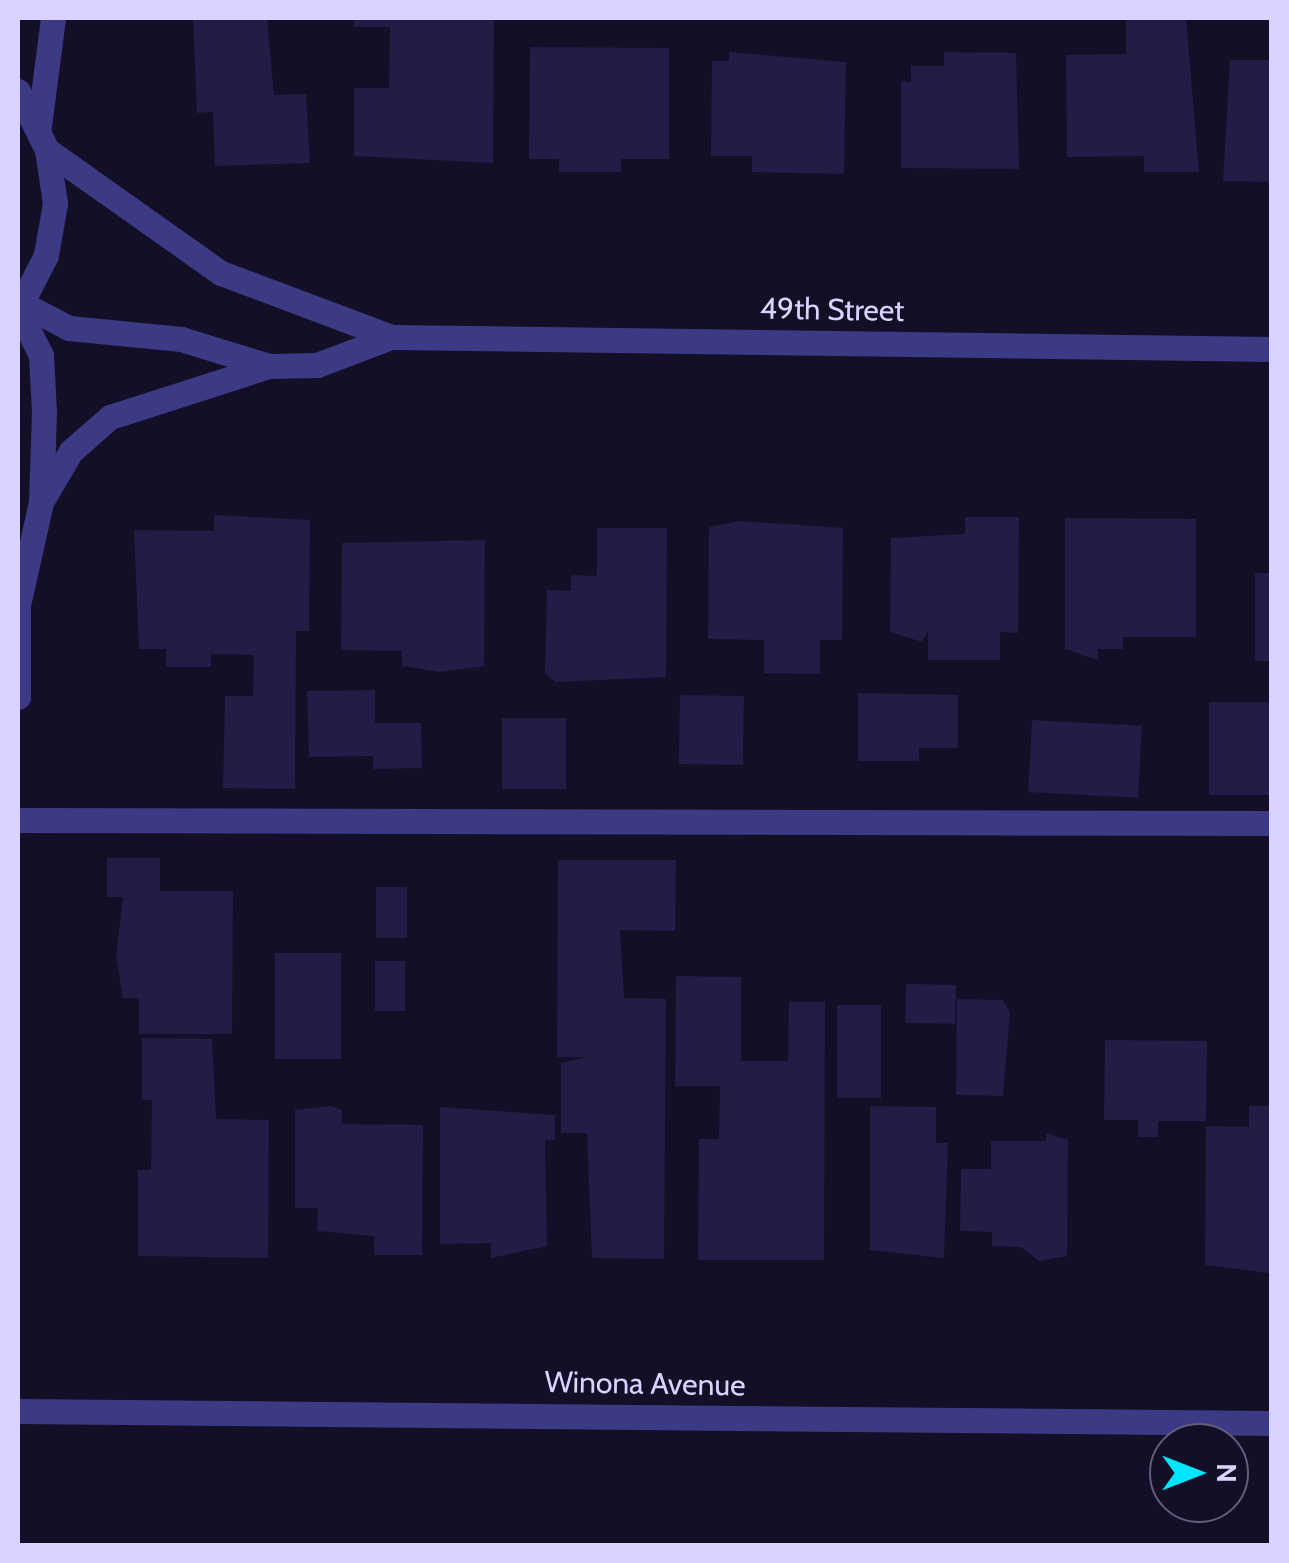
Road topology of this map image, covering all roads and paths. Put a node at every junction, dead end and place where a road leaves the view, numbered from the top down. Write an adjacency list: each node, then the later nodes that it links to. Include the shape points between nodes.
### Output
1 (53, 18): 3 (street)
2 (18, 91): 3 (street)
3 (43, 138): 4 (street, via 55,203 46,255); 5 (street, 49th Street, via 221,273)
4 (19, 308): 7 (street, 49th Street, via 69,328 181,339); 8 (street, via 41,355)
5 (391, 337): 6 (street, 49th Street); 7 (street, 49th Street, via 317,365)
6 (1272, 349)
7 (269, 366): 8 (street, via 110,417 70,450)
8 (41, 502): 9 (street)
9 (18, 604): 10 (street)
10 (18, 698)
11 (18, 820): 12 (street)
12 (1272, 823)
13 (18, 1411): 14 (street, Winona Avenue)
14 (1272, 1422)

